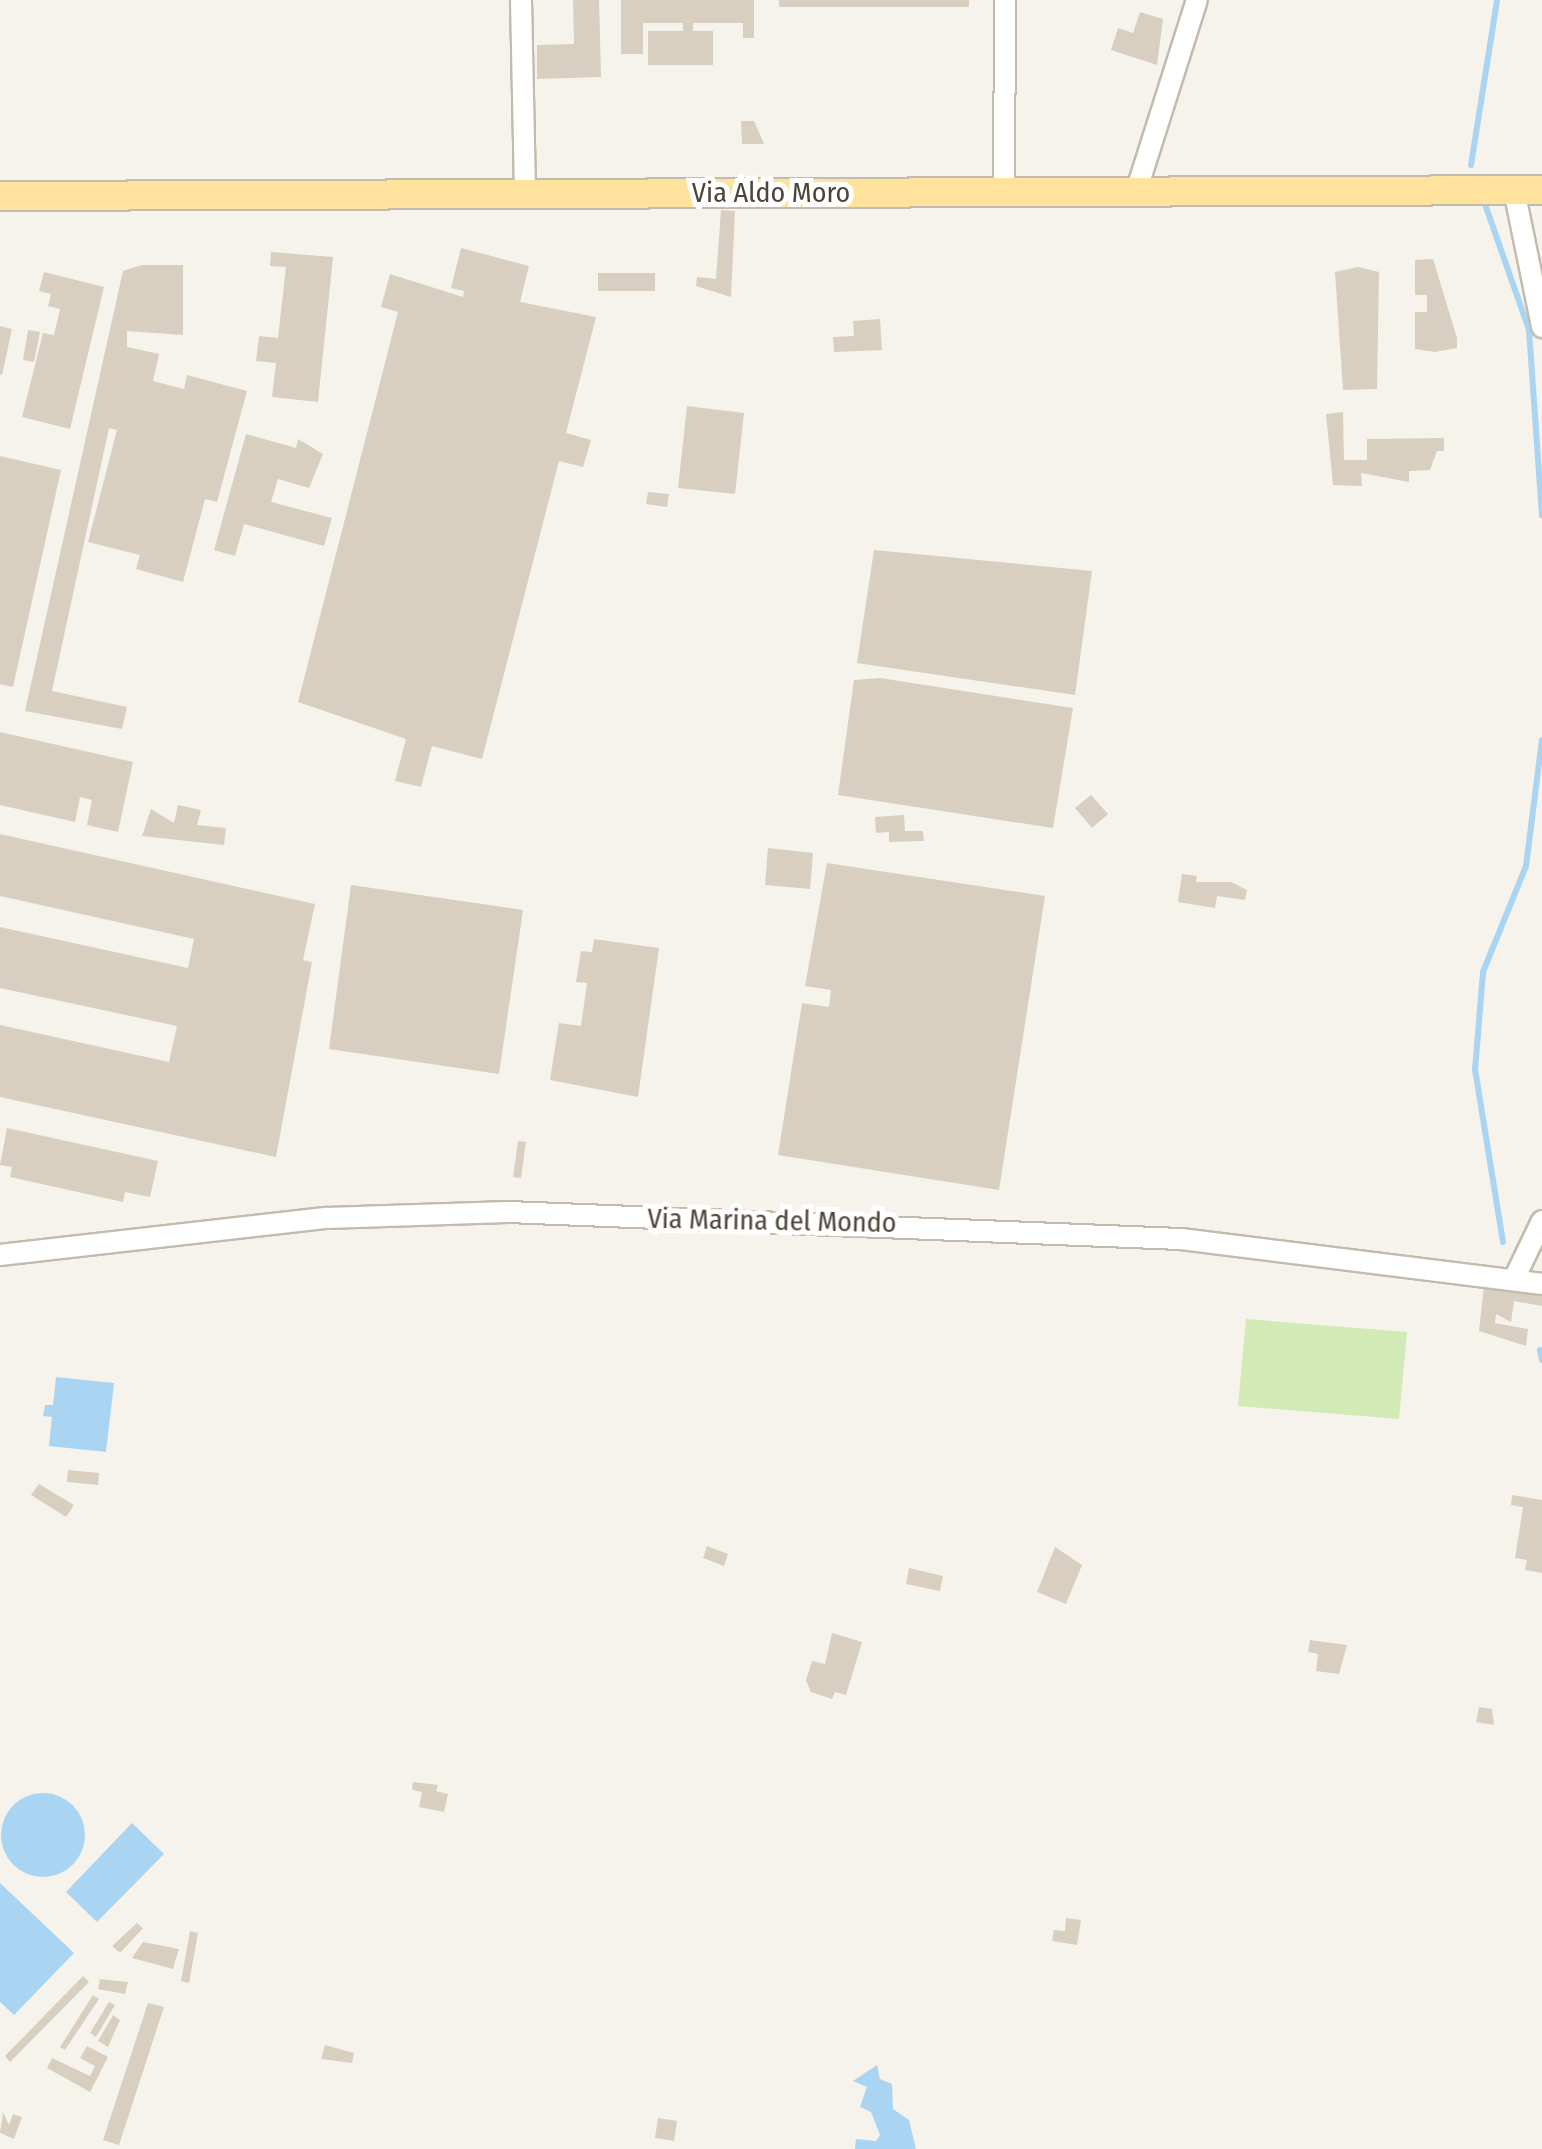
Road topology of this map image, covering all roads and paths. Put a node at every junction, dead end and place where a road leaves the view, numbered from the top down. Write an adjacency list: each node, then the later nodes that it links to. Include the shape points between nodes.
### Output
1 (521, 0): 7 (street)
2 (1005, 0): 5 (street)
3 (1197, 0): 6 (street)
4 (1528, 190): 6 (main road, Via Aldo Moro); 9 (street)
5 (1004, 192): 6 (main road, Via Aldo Moro); 7 (main road, Via Aldo Moro)
6 (1136, 192)
7 (526, 194): 8 (main road, Via Aldo Moro)
8 (0, 196)
9 (1542, 327)
10 (1542, 1221): 12 (street)
11 (0, 1255): 12 (street, Via Marina del Mondo, via 327,1218 508,1212 1181,1239)
12 (1515, 1277): 13 (street, Via Marina del Mondo)
13 (1542, 1284)

